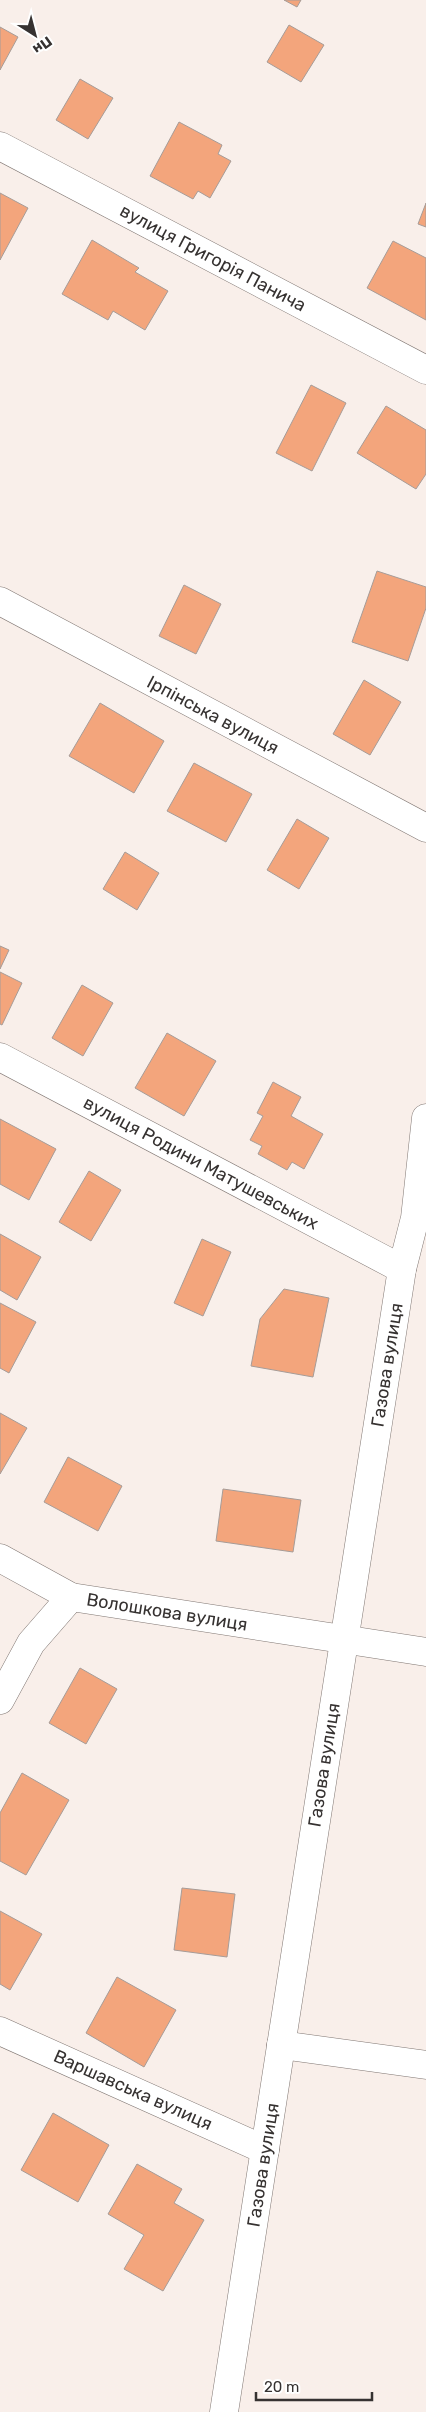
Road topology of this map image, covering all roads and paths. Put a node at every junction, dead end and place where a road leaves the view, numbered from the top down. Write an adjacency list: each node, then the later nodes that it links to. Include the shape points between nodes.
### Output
1 (0, 146): 2 (street, вулиця Григорія Панича)
2 (426, 370)
3 (0, 601): 4 (street, Ірпінська вулиця)
4 (426, 828)
5 (0, 1057): 8 (street, вулиця Родини Матушевських)
6 (426, 1118): 7 (street, Газова вулиця)
7 (420, 1219): 8 (street, Газова вулиця)
8 (402, 1269): 11 (street, Газова вулиця)
9 (0, 1558): 10 (street, Волошкова вулиця)
10 (71, 1597): 11 (street, Волошкова вулиця); 13 (street, via 31,1644)
11 (344, 1640): 12 (street, Волошкова вулиця); 15 (street, Газова вулиця)
12 (426, 1652)
13 (0, 1700)
14 (0, 2030): 17 (street, Варшавська вулиця)
15 (281, 2045): 16 (street); 17 (street, Газова вулиця)
16 (426, 2065)
17 (265, 2150): 18 (street, Газова вулиця)
18 (224, 2412)

